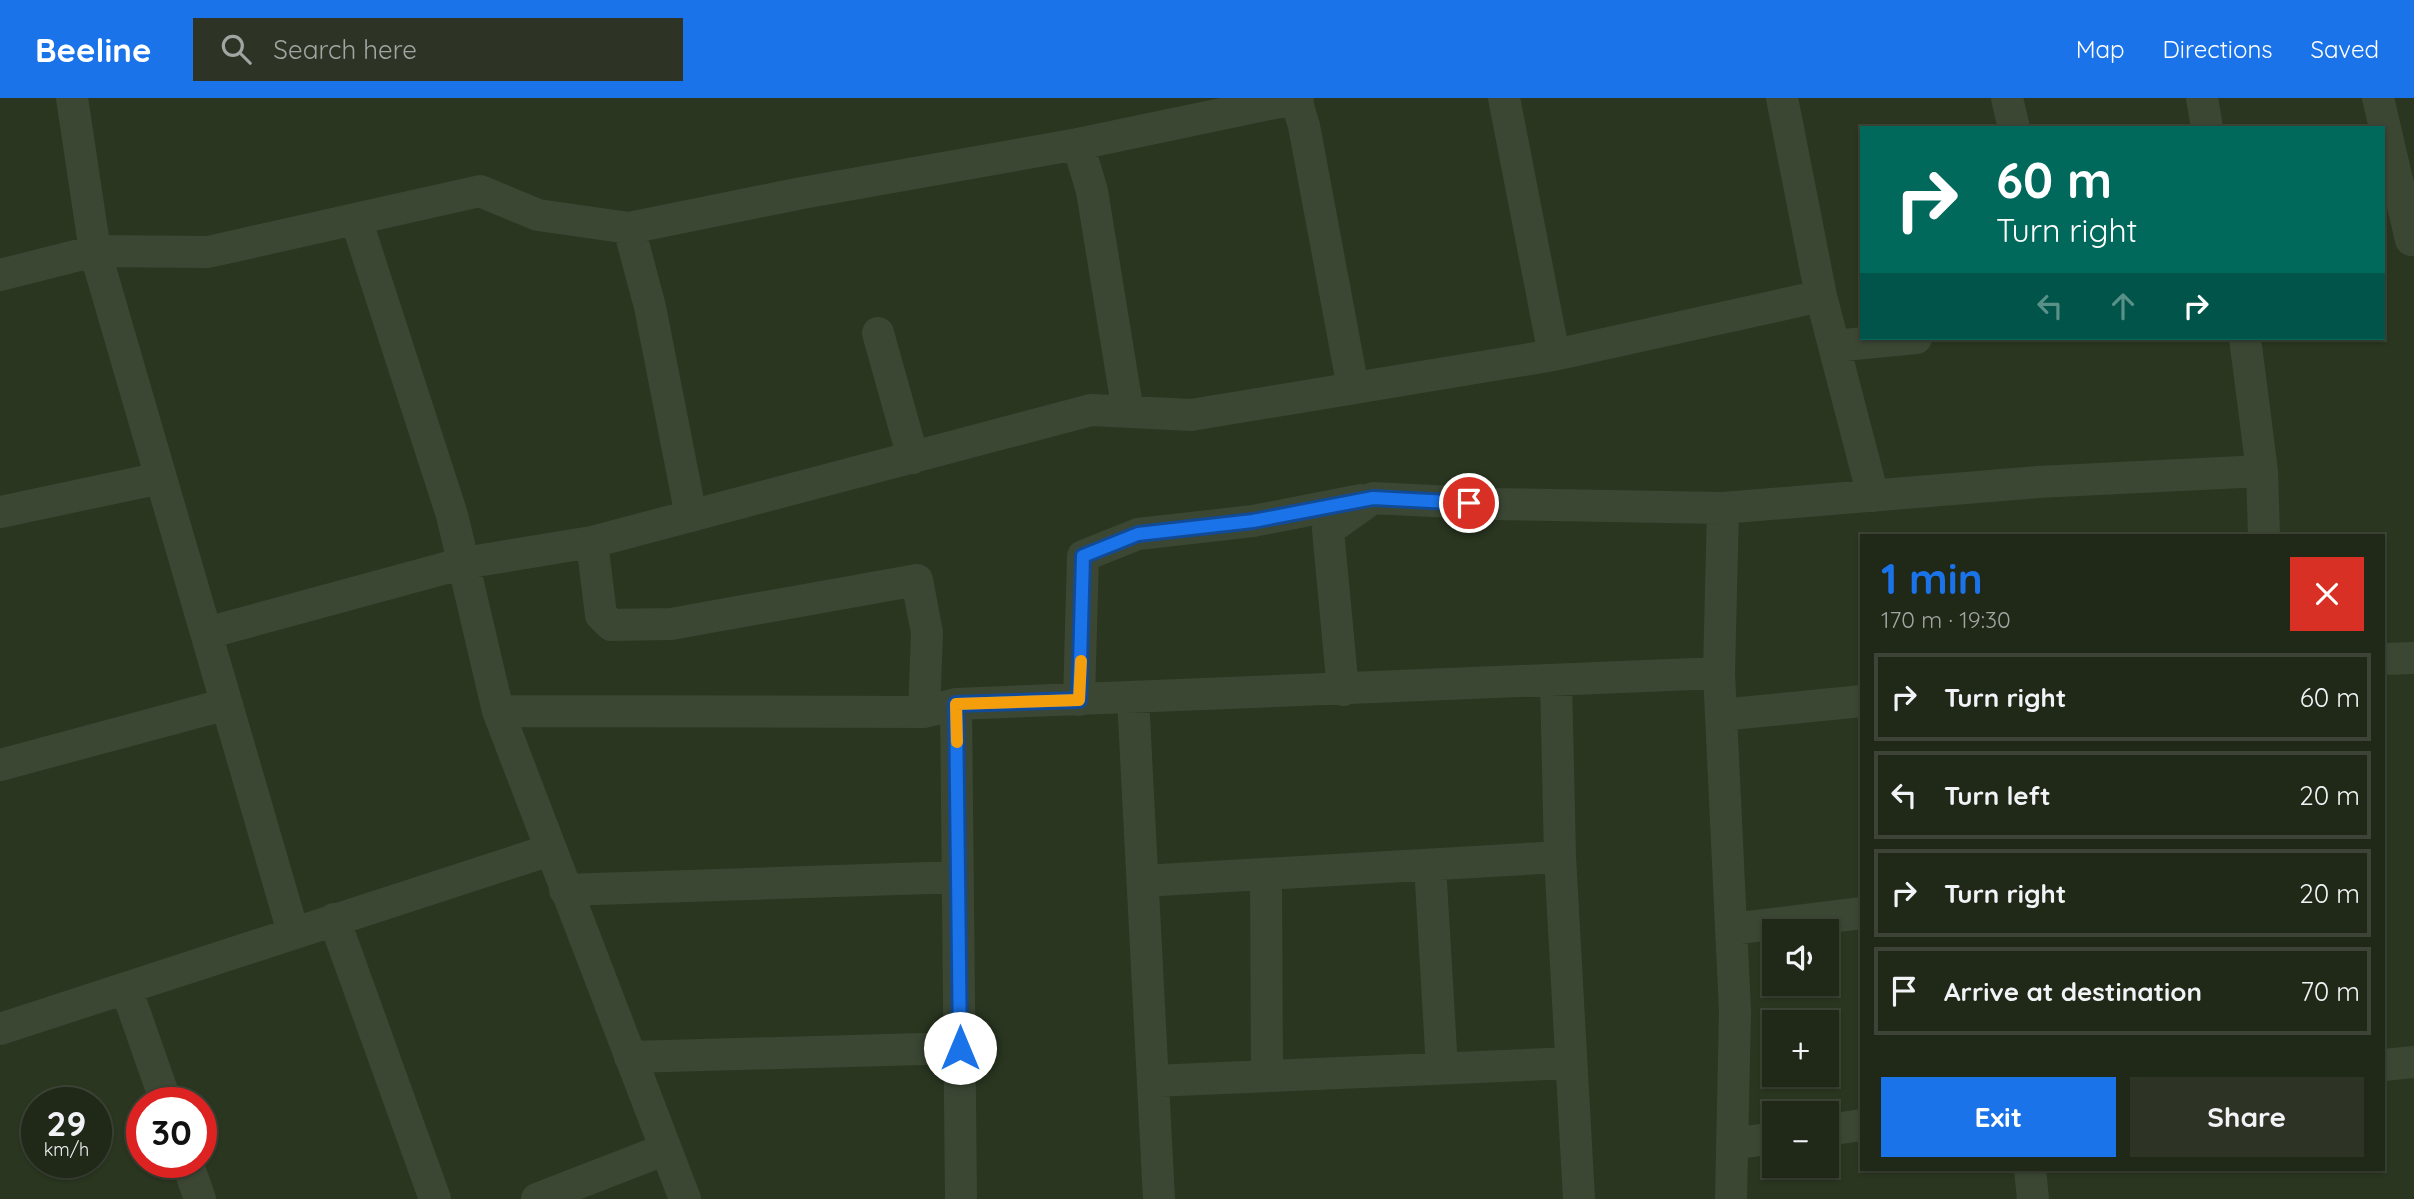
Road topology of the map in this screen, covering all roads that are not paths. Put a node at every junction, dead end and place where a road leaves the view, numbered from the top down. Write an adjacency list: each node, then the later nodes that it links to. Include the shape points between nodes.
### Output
1 (72, 98): 16 (street)
2 (1297, 98): 12 (street); 24 (street)
3 (1504, 98): 23 (street)
4 (1782, 98): 18 (street)
5 (2007, 98): 8 (street)
6 (2202, 98): 9 (street)
7 (2378, 98): 10 (street)
8 (2014, 126)
9 (2207, 126)
10 (2385, 126)
11 (2385, 128): 15 (street)
12 (1077, 144): 14 (street); 25 (street, via 1092,191)
13 (356, 219): 14 (street, via 480,191 538,215); 16 (street, via 208,252); 36 (street)
14 (629, 228): 33 (street, via 650,307)
15 (2411, 240)
16 (95, 251): 17 (street); 28 (street)
17 (0, 275)
18 (1821, 296): 22 (street); 23 (street)
19 (878, 333): 26 (street)
20 (1896, 340): 22 (street)
21 (2245, 340): 27 (street)
22 (1834, 346): 29 (street)
23 (1554, 355): 24 (street)
24 (1353, 388): 25 (street, via 1191,415)
25 (1128, 412): 26 (street, via 1091,410)
26 (913, 458): 33 (street)
27 (2262, 471): 29 (street); 34 (street)
28 (161, 478): 32 (street); 37 (street)
29 (1873, 496): 31 (street)
30 (1373, 498): 31 (street); 42 (street, via 1328,530); 44 (street, via 1253,521 1138,534 1083,556)
31 (1723, 508): 40 (street)
32 (0, 512)
33 (691, 516): 35 (street)
34 (2264, 534)
35 (592, 542): 36 (street); 49 (street, via 601,615 611,625 671,624 917,580 927,633)
36 (464, 564): 37 (street); 48 (street)
37 (207, 633): 46 (street)
38 (2414, 658): 39 (street)
39 (2385, 659)
40 (1718, 673): 41 (street); 50 (street)
41 (1556, 680): 42 (street); 53 (street)
42 (1343, 690): 43 (street)
43 (1133, 698): 44 (street); 57 (street)
44 (1079, 700): 47 (street)
45 (1860, 701): 50 (street)
46 (227, 704): 51 (street); 62 (street)
47 (956, 704): 49 (street); 56 (street)
48 (498, 711): 49 (street); 52 (street)
49 (924, 712)
50 (1721, 715): 61 (street)
51 (0, 765)
52 (550, 850): 58 (street); 60 (street)
53 (1560, 857): 54 (street); 68 (street)
54 (1430, 865): 55 (street); 70 (street)
55 (1266, 874): 57 (street); 71 (street)
56 (958, 877): 58 (street); 65 (street)
57 (1143, 881): 72 (street)
58 (565, 890): 66 (street)
59 (1860, 912): 61 (street)
60 (334, 919): 62 (street); 82 (street)
61 (1731, 929): 77 (street, via 1735,1011)
62 (293, 932): 63 (street)
63 (126, 988): 64 (street); 73 (street)
64 (0, 1029)
65 (960, 1048): 66 (street); 85 (street)
66 (630, 1057): 78 (street)
67 (2414, 1062): 69 (street)
68 (1570, 1063): 70 (street); 87 (street)
69 (2385, 1065)
70 (1442, 1068): 71 (street)
71 (1267, 1076): 72 (street)
72 (1153, 1081): 86 (street)
73 (161, 1087)
74 (1860, 1125): 75 (street)
75 (1839, 1128)
76 (1762, 1140): 77 (street)
77 (1732, 1144): 88 (street)
78 (666, 1149): 83 (street); 84 (street)
79 (2030, 1171): 89 (street)
80 (193, 1178): 81 (street)
81 (200, 1199)
82 (435, 1199)
83 (537, 1199)
84 (685, 1199)
85 (961, 1199)
86 (1159, 1199)
87 (1579, 1199)
88 (1731, 1199)
89 (2032, 1199)

